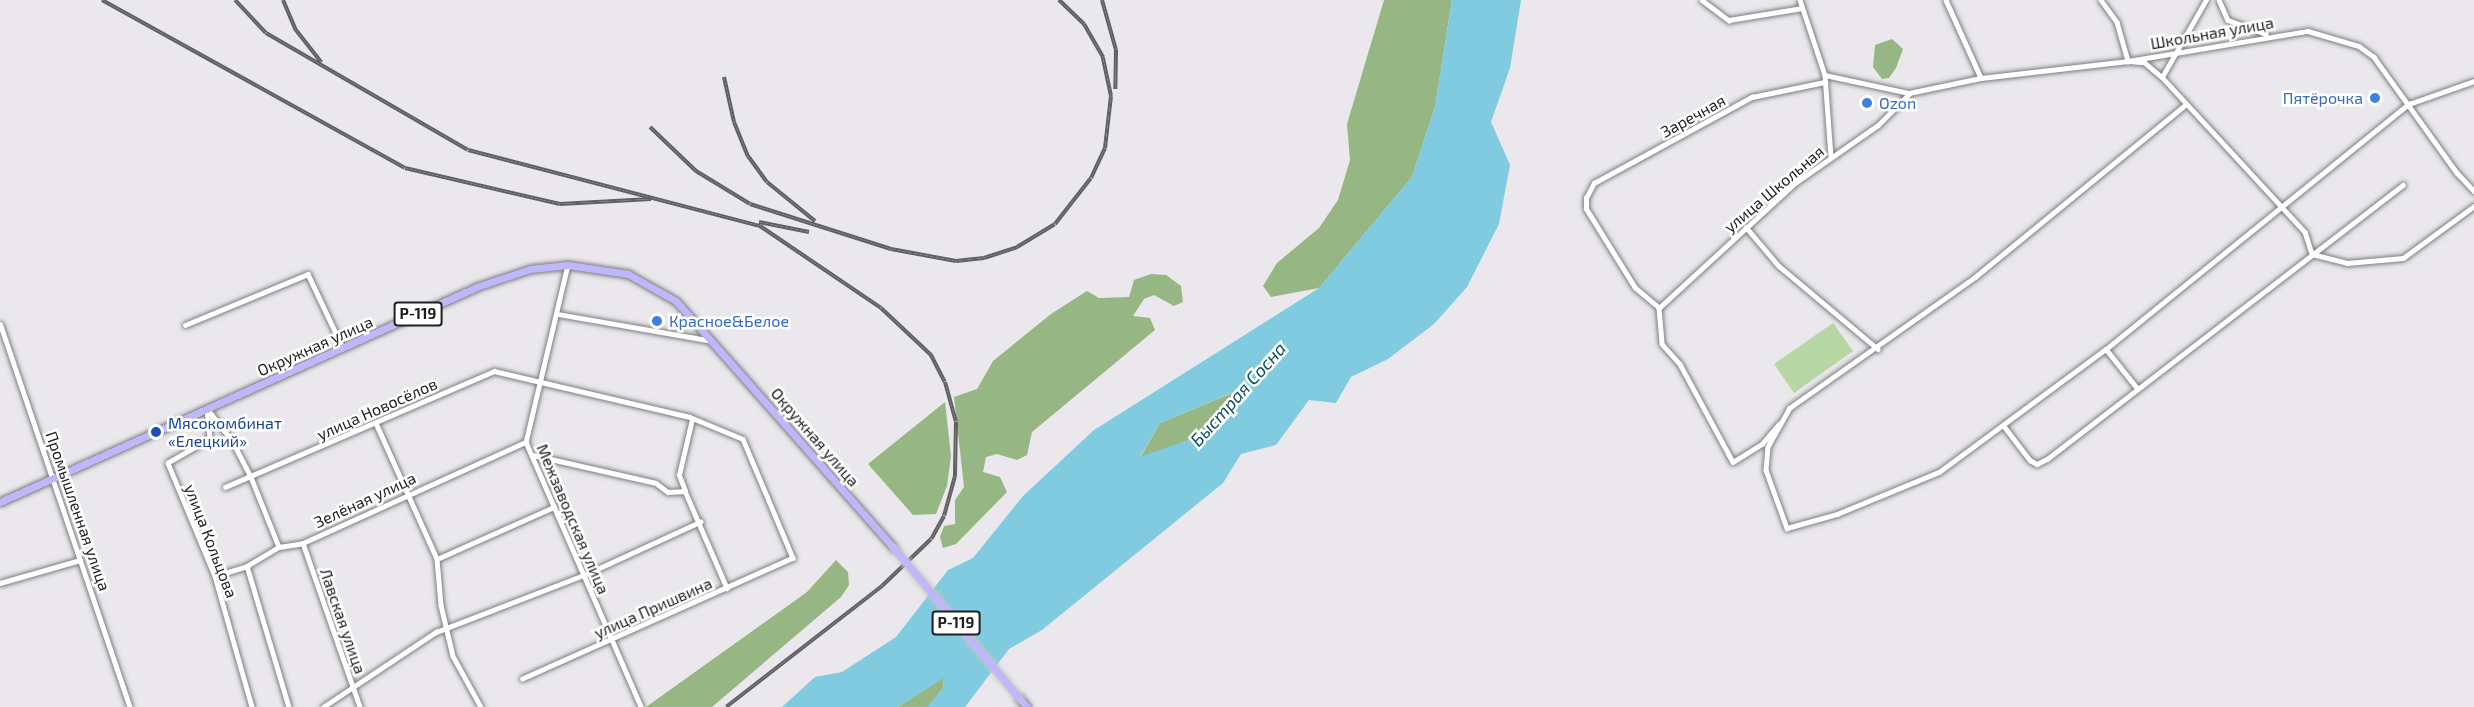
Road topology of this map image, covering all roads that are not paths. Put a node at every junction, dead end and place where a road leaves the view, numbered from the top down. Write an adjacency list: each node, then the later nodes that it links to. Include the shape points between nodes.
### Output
1 (1702, 0): 7 (street, via 1729,20)
2 (1800, 0): 7 (street)
3 (1946, 0): 13 (street)
4 (2101, 0): 10 (street, via 2117,22)
5 (2205, 0): 9 (street)
6 (2219, 0): 8 (street, via 2228,20)
7 (1802, 8): 11 (street)
8 (2267, 34): 9 (street, Школьная улица); 17 (street, Школьная улица, via 2308,31 2359,46 2374,57)
9 (2178, 51): 10 (street, Школьная улица); 12 (street)
10 (2128, 60): 12 (street, via 2144,62); 13 (street, Школьная улица)
11 (1825, 75): 15 (street); 16 (street)
12 (2162, 77): 18 (street)
13 (1981, 78): 16 (street, Школьная улица)
14 (2474, 81): 17 (street)
15 (1825, 82): 19 (street); 28 (street, Заречная, via 1752,97 1594,183 1586,198 1586,209 1635,288)
16 (1909, 93): 19 (street, улица Школьная, via 1878,125)
17 (2409, 104): 20 (street, Школьная улица); 24 (street)
18 (2186, 105): 24 (street); 34 (street, via 1976,277)
19 (1831, 157): 25 (street, улица Школьная)
20 (2457, 173): 22 (street)
21 (2403, 185): 26 (street)
22 (2474, 191)
23 (2474, 206): 26 (street, via 2403,258 2348,263)
24 (2283, 207): 26 (street, via 2305,232); 35 (street)
25 (1746, 227): 28 (street, улица Школьная); 34 (street, via 1779,266)
26 (2312, 254): 37 (street)
27 (568, 265): 29 (street, Межзаводская улица); 32 (highway, Окружная улица / Р-119, via 608,269 643,280 676,301); 33 (highway, Окружная улица / Р-119, via 508,275)
28 (1659, 308): 39 (street, via 1662,344 1680,364 1733,462 1762,444)
29 (558, 314): 32 (street); 36 (street, Межзаводская улица)
30 (0, 324): 46 (street, Промышленная улица)
31 (185, 326): 33 (street, via 308,274)
32 (714, 341): 74 (highway, Окружная улица / Р-119, bridge)
33 (343, 348): 38 (highway, Окружная улица / Р-119)
34 (1878, 349): 39 (street, via 1790,408)
35 (2106, 349): 37 (street); 42 (street)
36 (540, 381): 40 (street, улица Новосёлов); 41 (street, улица Новосёлов, via 495,371); 43 (street, Межзаводская улица)
37 (2138, 389): 42 (street, via 2037,464)
38 (207, 409): 45 (street, via 232,440); 46 (highway, Окружная улица / Р-119); 60 (street, улица Кольцова, via 210,439 168,463)
39 (1785, 416): 42 (street, via 1768,447 1766,470 1787,528 1837,514 1939,472)
40 (692, 418): 48 (street, via 679,475); 55 (street, улица Новосёлов, via 743,439)
41 (376, 423): 45 (street, улица Новосёлов); 49 (street)
42 (2004, 426)
43 (526, 442): 44 (street, Межзаводская улица); 49 (street, Зелёная улица)
44 (533, 454): 48 (street, via 656,483 668,492); 51 (street, Межзаводская улица)
45 (251, 477): 47 (street, улица Новосёлов); 54 (street)
46 (52, 480): 50 (highway, Окружная улица / Р-119); 57 (street, Промышленная улица)
47 (225, 487)
48 (685, 491): 52 (street)
49 (406, 495): 53 (street, Зелёная улица); 56 (street)
50 (0, 502)
51 (554, 507): 56 (street); 59 (street, Межзаводская улица)
52 (700, 522): 59 (street); 62 (street)
53 (303, 543): 54 (street, Зелёная улица); 66 (street, Лавская улица)
54 (279, 547): 58 (street, Зелёная улица)
55 (793, 558): 62 (street, улица Пришвина)
56 (437, 559): 63 (street)
57 (80, 560): 61 (street); 67 (street, Промышленная улица)
58 (247, 567): 60 (street, Зелёная улица); 69 (street)
59 (584, 575): 63 (street); 64 (street, Межзаводская улица)
60 (215, 576): 68 (street, улица Кольцова)
61 (0, 583)
62 (727, 588): 64 (street, улица Пришвина)
63 (446, 632): 66 (street, via 436,632); 72 (street, via 453,656)
64 (612, 641): 65 (street, улица Пришвина); 73 (street, Межзаводская улица)
65 (523, 679)
66 (352, 686): 70 (street); 71 (street, Лавская улица)
67 (130, 707)
68 (252, 707)
69 (289, 707)
70 (323, 707)
71 (360, 707)
72 (481, 707)
73 (641, 707)
74 (1027, 707)

